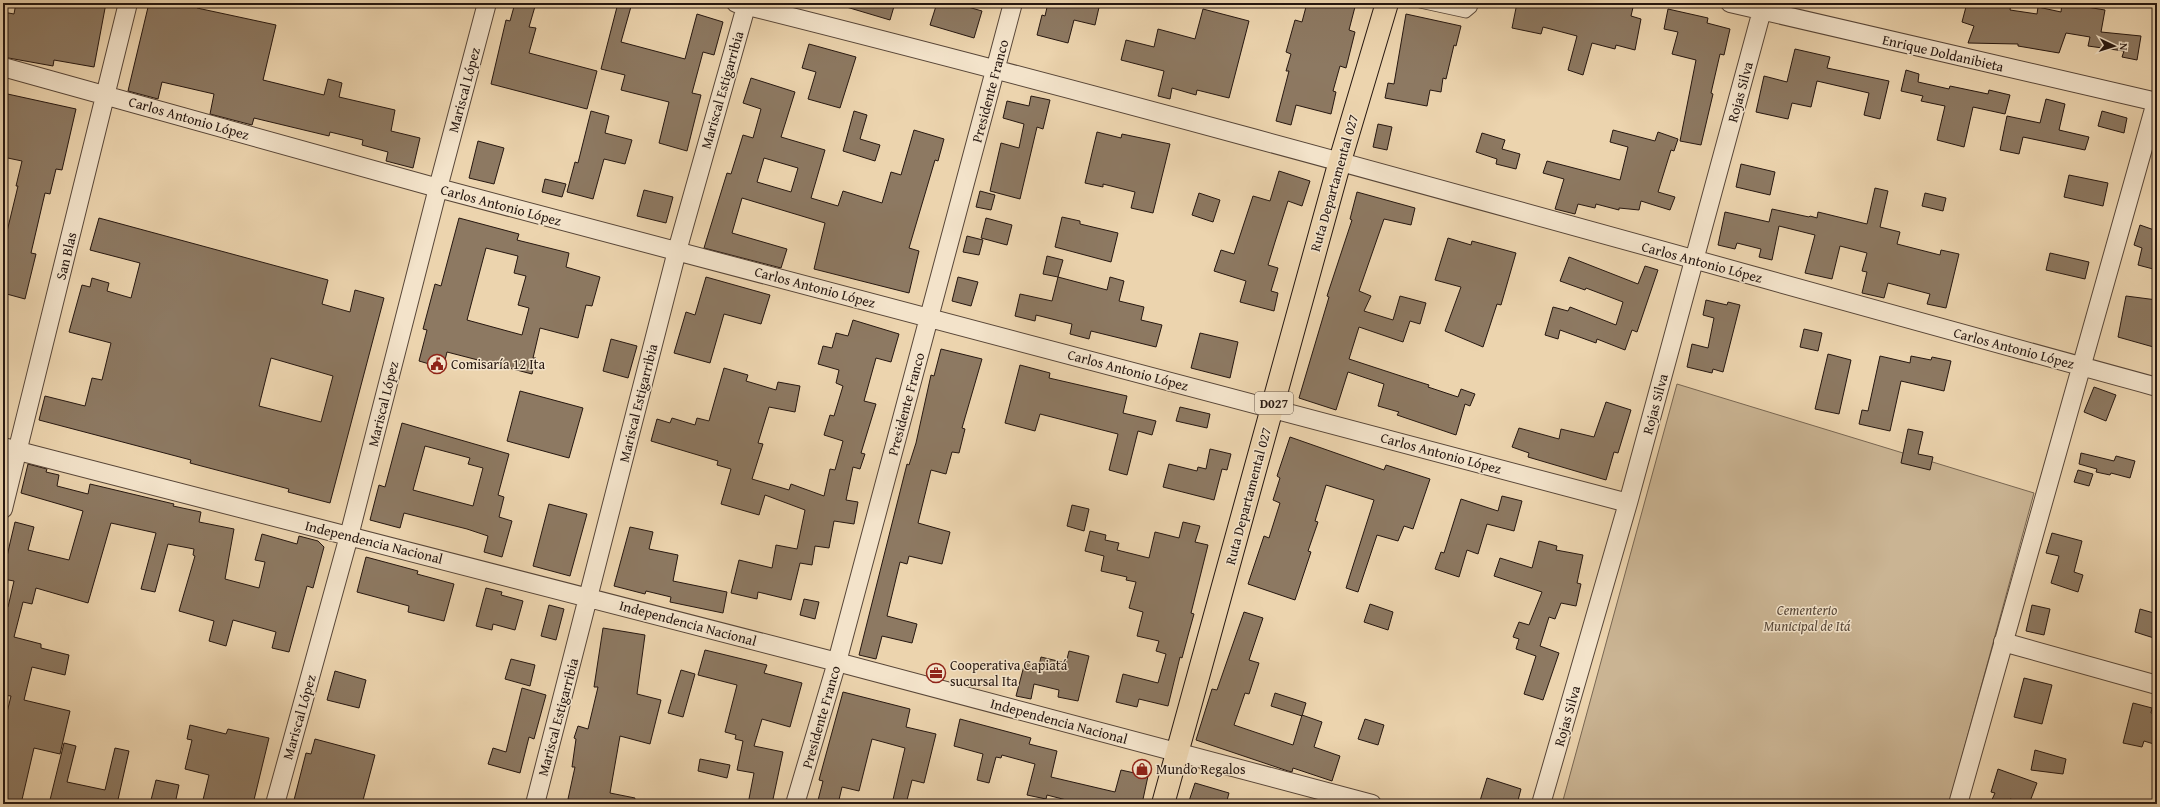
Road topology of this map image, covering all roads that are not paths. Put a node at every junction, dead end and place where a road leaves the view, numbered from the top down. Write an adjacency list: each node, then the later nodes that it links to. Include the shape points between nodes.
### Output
1 (128, 3): 12 (street, San Blas)
2 (487, 3): 15 (street, Mariscal López)
3 (1013, 3): 11 (street, Presidente Franco)
4 (1387, 3): 14 (main road, Ruta Departamental 027 / D027)
5 (1420, 3): 6 (lane, via 1466,13)
6 (1474, 3)
7 (1730, 3): 9 (street, Enrique Doldanibieta)
8 (743, 4): 11 (street, Carlos Antonio López); 16 (street, Mariscal Estigarribia)
9 (1763, 7): 13 (street, Enrique Doldanibieta); 17 (street, Rojas Silva)
10 (3, 67): 12 (street, Carlos Antonio López)
11 (996, 69): 14 (street, Carlos Antonio López); 18 (street, Presidente Franco)
12 (106, 94): 15 (street, Carlos Antonio López); 22 (street, San Blas)
13 (2156, 102): 19 (street)
14 (1340, 161): 17 (street, Carlos Antonio López); 21 (main road, Ruta Departamental 027 / D027)
15 (438, 188): 16 (street, Carlos Antonio López); 25 (street, Mariscal López)
16 (677, 250): 18 (street, Carlos Antonio López); 26 (street, Mariscal Estigarribia)
17 (1694, 260): 19 (street, Carlos Antonio López); 23 (street, Rojas Silva)
18 (929, 318): 21 (street, Carlos Antonio López); 28 (street, Presidente Franco)
19 (2081, 366): 20 (street, Carlos Antonio López); 27 (street)
20 (2157, 387)
21 (1272, 408): 23 (street, Carlos Antonio López); 30 (main road, Ruta Departamental 027 / D027)
22 (11, 449): 24 (street, San Blas); 25 (street, Independencia Nacional)
23 (1628, 504): 36 (street, Rojas Silva)
24 (3, 509)
25 (349, 536): 26 (street, Independencia Nacional); 31 (street, Mariscal López)
26 (588, 598): 28 (street, Independencia Nacional); 32 (street, Mariscal Estigarribia)
27 (2004, 642): 29 (street); 37 (street)
28 (837, 662): 30 (street, Independencia Nacional); 33 (street, Presidente Franco)
29 (2157, 685)
30 (1178, 752): 34 (main road, Ruta Departamental 027 / D027); 35 (street, Independencia Nacional)
31 (275, 804)
32 (535, 804)
33 (795, 804)
34 (1163, 804)
35 (1372, 804)
36 (1541, 804)
37 (1958, 804)

